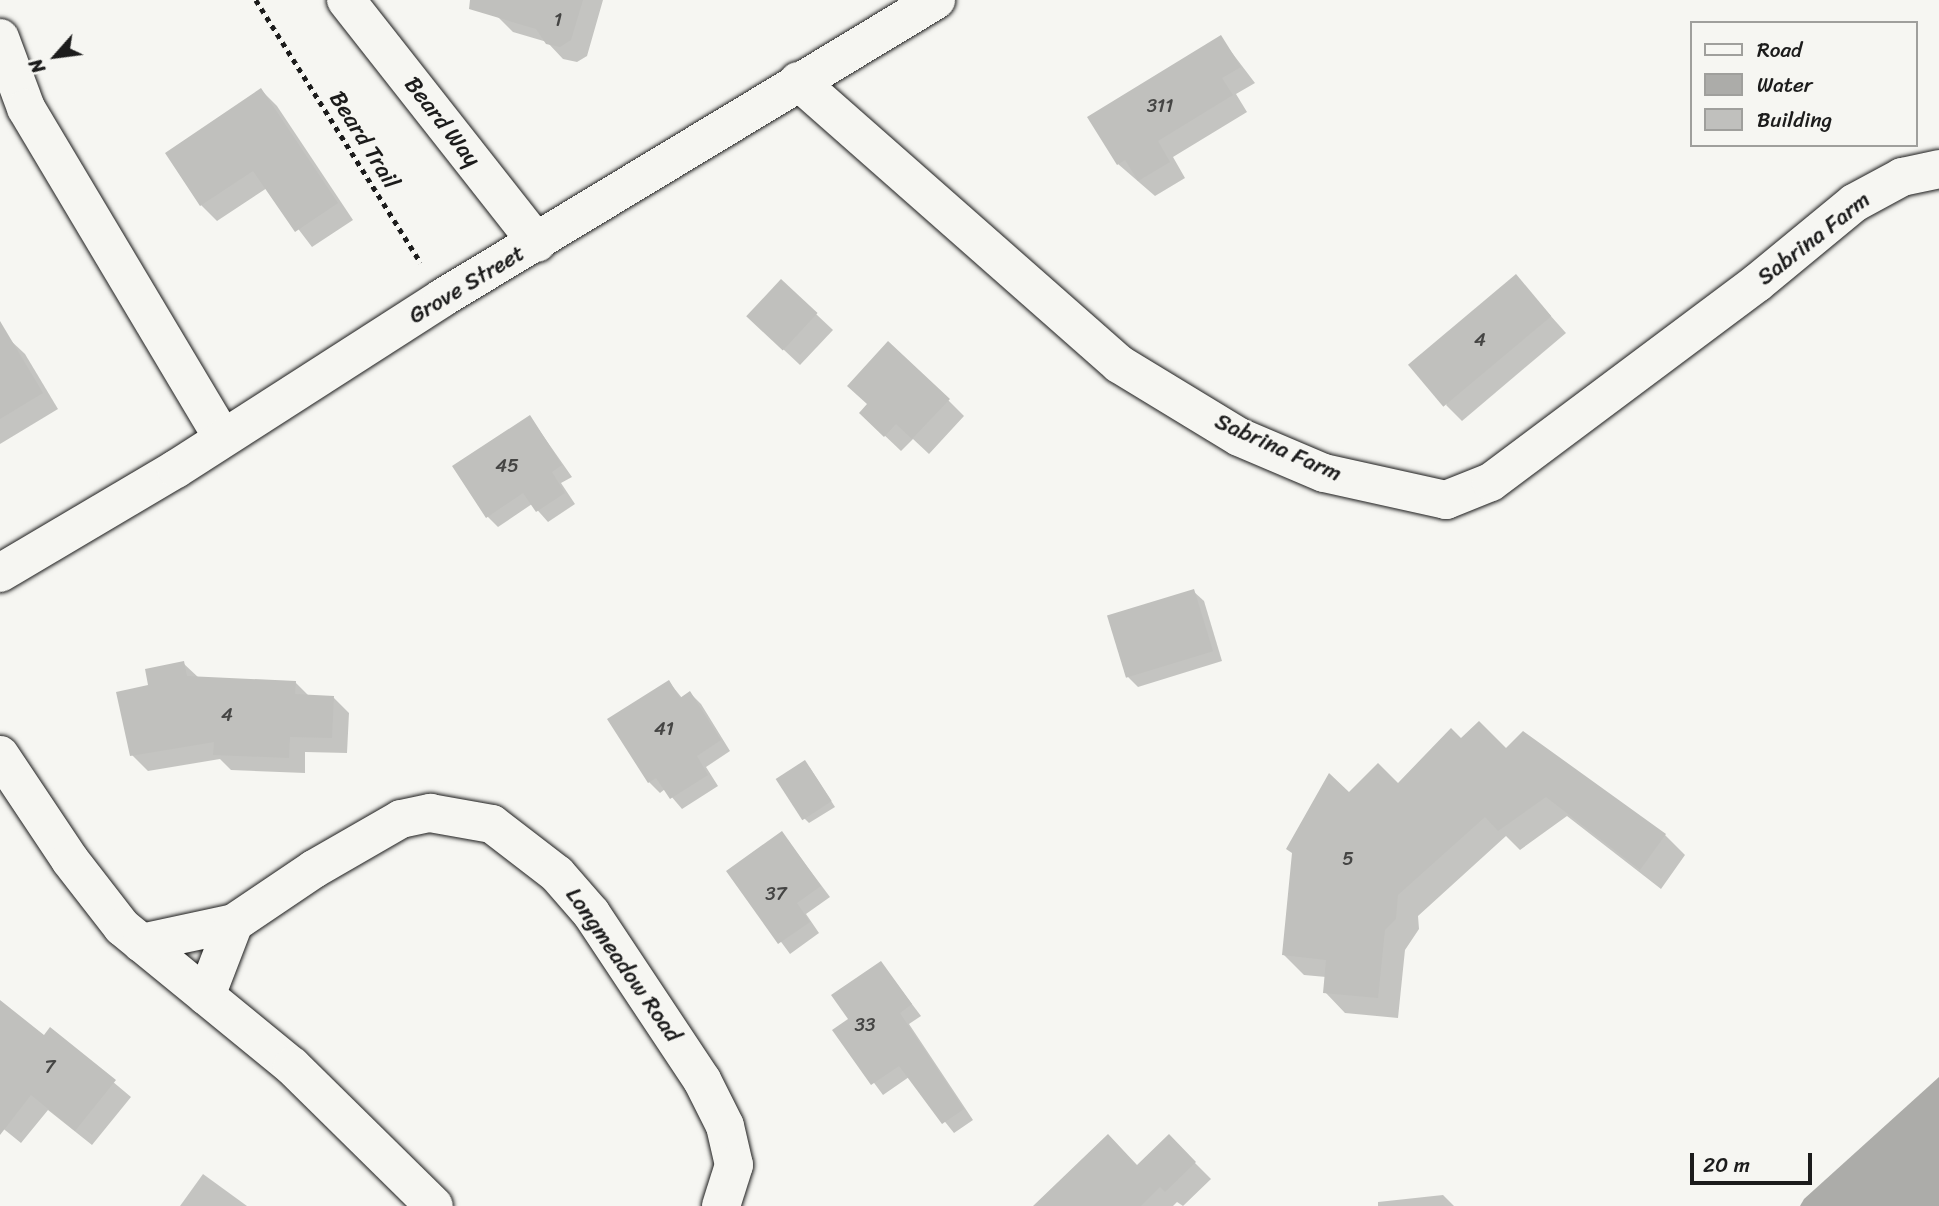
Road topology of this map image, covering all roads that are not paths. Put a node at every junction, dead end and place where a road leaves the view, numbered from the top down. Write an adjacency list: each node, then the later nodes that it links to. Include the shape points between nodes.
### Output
1 (346, 0): 6 (street, Beard Way)
2 (936, 0): 4 (street, Grove Street)
3 (0, 38): 7 (street, via 26,108)
4 (798, 81): 5 (street, Sabrina Farm, via 1119,364 1239,437 1324,473 1446,500 1491,482 1757,283 1854,203 1902,177); 6 (street, Grove Street)
5 (1939, 169)
6 (537, 243): 7 (street, Grove Street)
7 (223, 438): 8 (street, Grove Street)
8 (0, 573)
9 (0, 755): 11 (street, via 70,860 122,927)
10 (234, 923): 11 (street, Longmeadow Road); 12 (street); 14 (street, Longmeadow Road, via 401,819 430,813 492,824 557,874 591,913 702,1080 725,1126 734,1165)
11 (141, 943): 12 (street)
12 (206, 996): 13 (street, via 346,1115)
13 (434, 1206)
14 (721, 1206)

